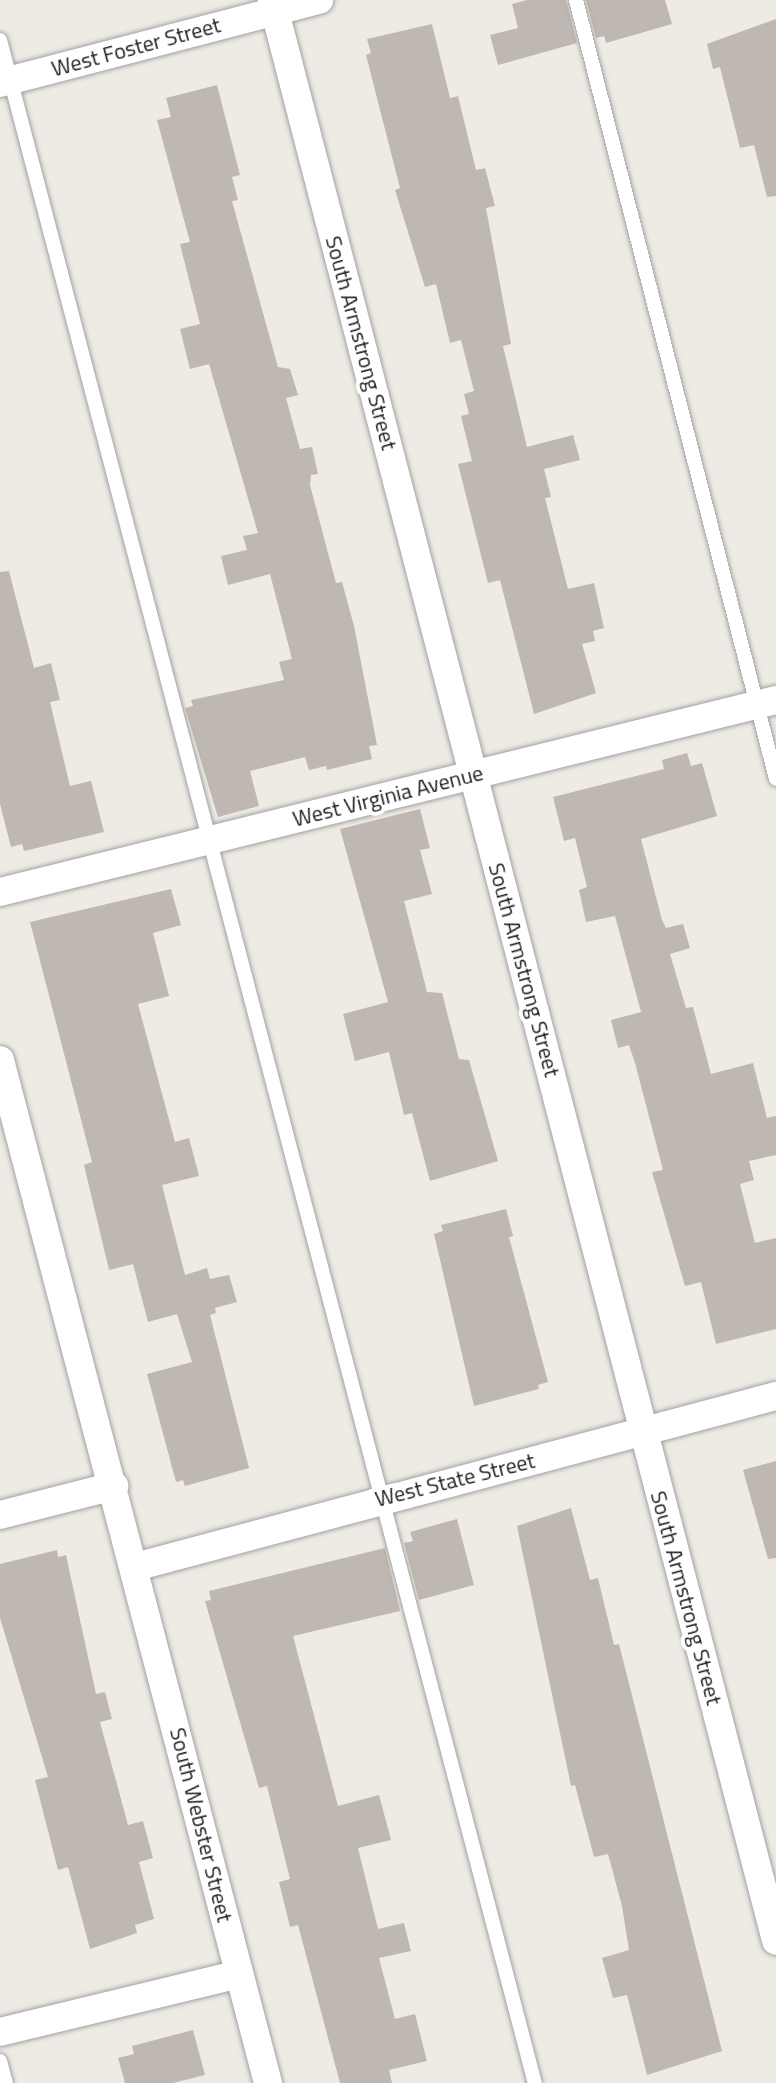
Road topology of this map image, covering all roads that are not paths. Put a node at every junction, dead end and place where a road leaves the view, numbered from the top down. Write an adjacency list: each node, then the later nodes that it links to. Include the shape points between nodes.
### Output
1 (319, 0): 3 (street, West Foster Street)
2 (576, 0): 6 (lane)
3 (273, 5): 5 (street, West Foster Street); 7 (street, South Armstrong Street)
4 (0, 40): 5 (lane)
5 (5, 82): 9 (lane)
6 (766, 702): 7 (street, West Virginia Avenue); 8 (lane)
7 (473, 776): 9 (street, West Virginia Avenue); 13 (street, South Armstrong Street)
8 (776, 779)
9 (212, 839): 10 (street, West Virginia Avenue); 15 (lane)
10 (0, 892)
11 (0, 1060): 14 (street)
12 (776, 1396): 13 (street, West State Street)
13 (643, 1433): 15 (street, West State Street); 18 (street, South Armstrong Street)
14 (114, 1486): 16 (street); 17 (street, South Webster Street)
15 (385, 1498): 17 (street, West State Street); 24 (lane)
16 (0, 1515)
17 (135, 1567): 19 (street, South Webster Street)
18 (776, 1941)
19 (239, 1974): 20 (street); 23 (street, South Webster Street)
20 (0, 2032)
21 (0, 2061): 22 (lane)
22 (6, 2083)
23 (268, 2083)
24 (535, 2083)

